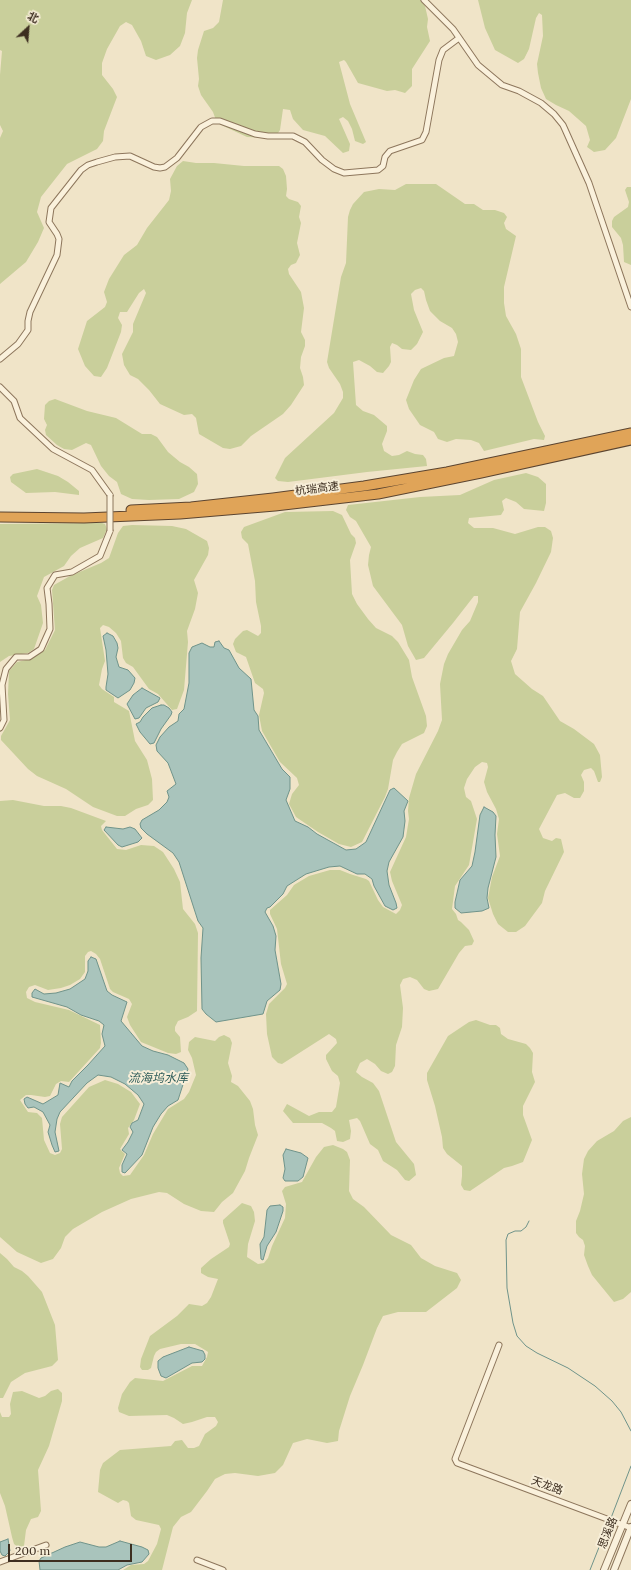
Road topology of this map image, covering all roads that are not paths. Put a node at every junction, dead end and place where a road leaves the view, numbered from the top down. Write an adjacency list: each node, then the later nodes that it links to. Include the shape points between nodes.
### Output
1 (424, 0): 2 (street)
2 (459, 38): 3 (street, via 478,65 502,85 542,103 563,126 590,183); 4 (street, via 443,50 439,60 426,132 422,140 390,151 385,156 383,166 378,170 344,173 334,169 305,142 293,136 255,134 212,120 201,127 177,158 165,167 154,167 130,156 115,157 88,165 81,170 51,208 49,222 59,239 57,255 30,312 28,330 18,344)
3 (631, 307)
4 (0, 359)
5 (0, 387): 9 (street, bridge, via 14,401 20,418 53,449 92,470 110,495 110,531 100,556 72,572 55,575 47,588 50,629 41,649 29,657 16,657 6,669 2,685 4,720)
6 (629, 436): 7 (highway, 杭瑞高速, via 447,472 273,498 191,507); 8 (highway, 杭瑞高速, via 481,473 378,494 180,514)
7 (0, 512)
8 (0, 518)
9 (0, 728)
10 (499, 1345): 12 (street, 天龙路, via 455,1459 457,1463)
11 (631, 1504): 12 (street, 思溪路)
12 (622, 1525): 13 (street, 天龙路); 18 (street, 思溪路)
13 (631, 1528): 19 (street, 思溪路)
14 (46, 1545): 16 (street)
15 (197, 1560): 17 (street)
16 (0, 1562)
17 (223, 1570)
18 (604, 1570)
19 (614, 1570)

